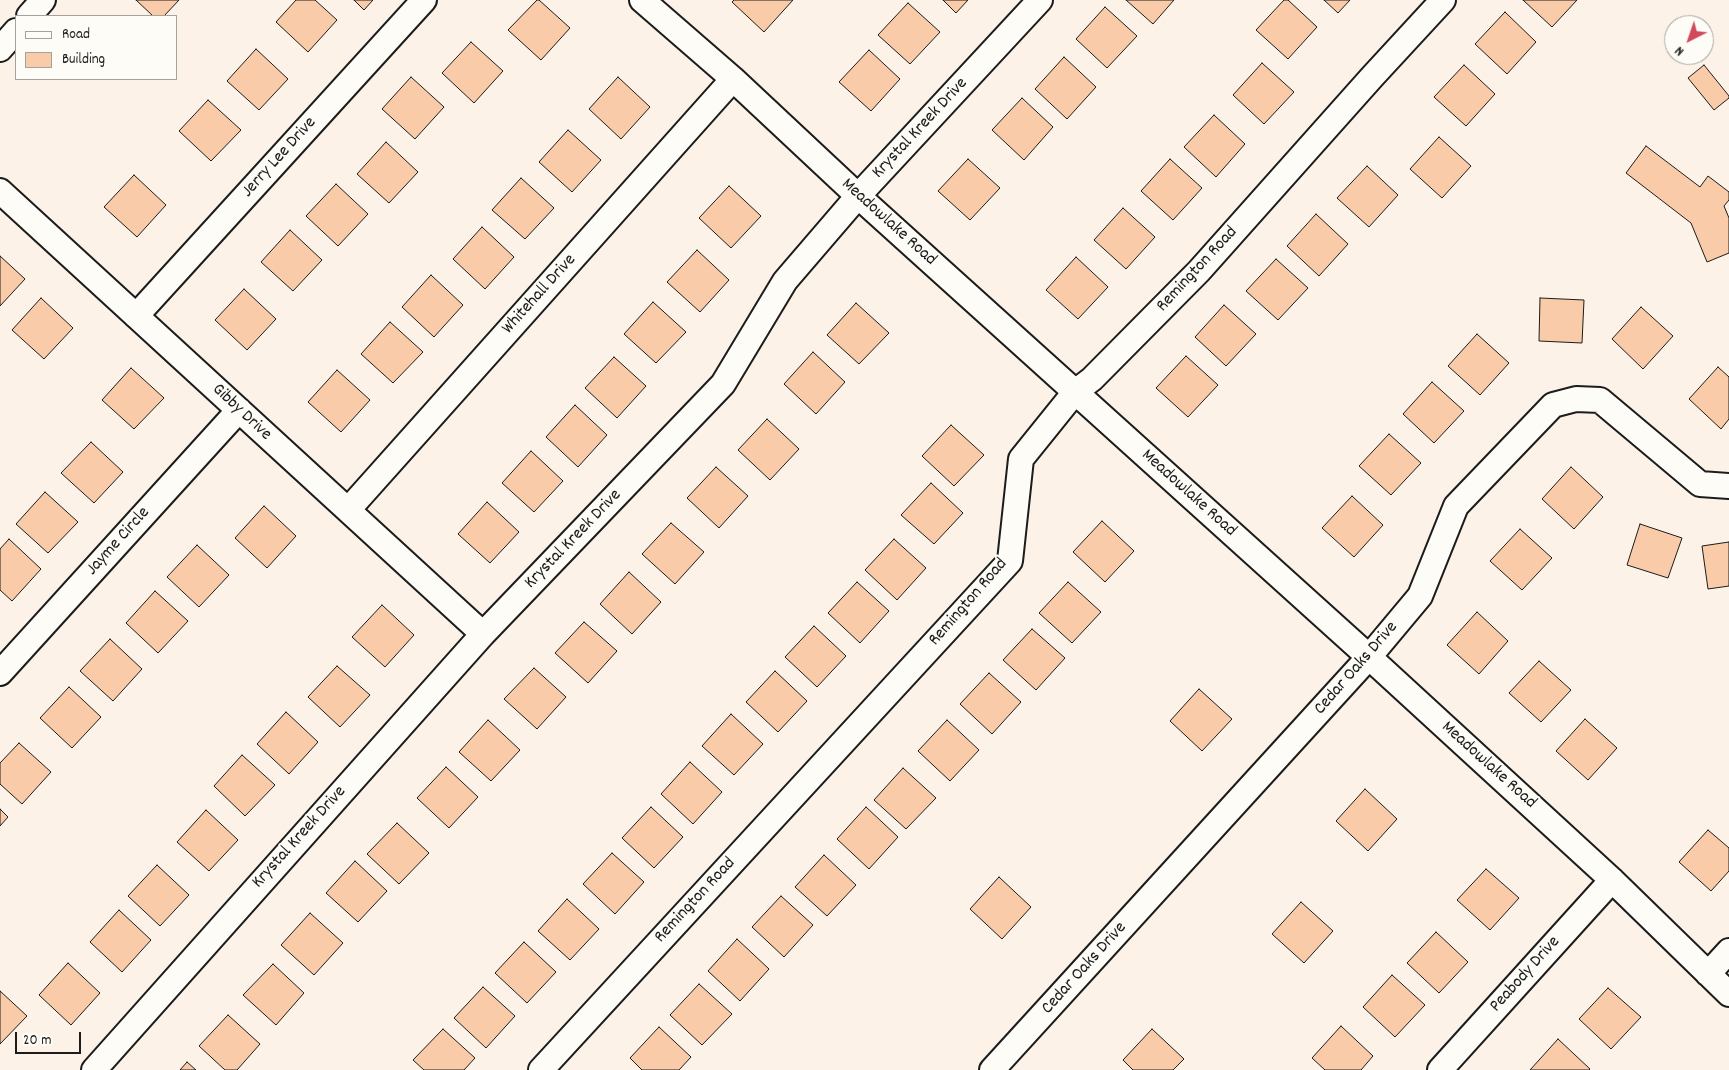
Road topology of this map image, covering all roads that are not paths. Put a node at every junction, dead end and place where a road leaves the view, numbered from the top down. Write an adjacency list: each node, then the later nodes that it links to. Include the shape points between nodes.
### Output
1 (44, 0): 6 (street)
2 (424, 0): 12 (street, Jerry Lee Drive)
3 (642, 0): 9 (street, Meadowlake Road)
4 (1040, 0): 11 (street, Krystal Kreek Drive)
5 (1443, 0): 13 (street, Remington Road, via 1199,271)
6 (30, 15)
7 (15, 31): 8 (street)
8 (0, 49)
9 (733, 79): 11 (street, Meadowlake Road); 16 (street, Whitehall Drive)
10 (0, 191): 12 (street, Gibby Drive)
11 (858, 196): 13 (street, Meadowlake Road); 17 (street, Krystal Kreek Drive, via 785,281 723,384)
12 (136, 316): 14 (street, Gibby Drive)
13 (1075, 392): 18 (street, Meadowlake Road); 25 (street, Remington Road, via 1021,459 1010,561)
14 (239, 410): 16 (street, Gibby Drive); 19 (street, Jayme Circle)
15 (1729, 486): 18 (street, Cedar Oaks Drive, via 1700,484 1600,400 1576,399 1553,405 1456,506 1420,596)
16 (348, 510): 17 (street, Gibby Drive)
17 (483, 634): 24 (street, Krystal Kreek Drive)
18 (1369, 657): 20 (street, Meadowlake Road); 26 (street, Cedar Oaks Drive)
19 (0, 673)
20 (1612, 880): 22 (street, Meadowlake Road); 27 (street, Peabody Drive)
21 (1729, 952): 22 (street)
22 (1708, 974): 23 (street, Meadowlake Road)
23 (1729, 994)
24 (94, 1070)
25 (540, 1070)
26 (992, 1070)
27 (1440, 1070)

